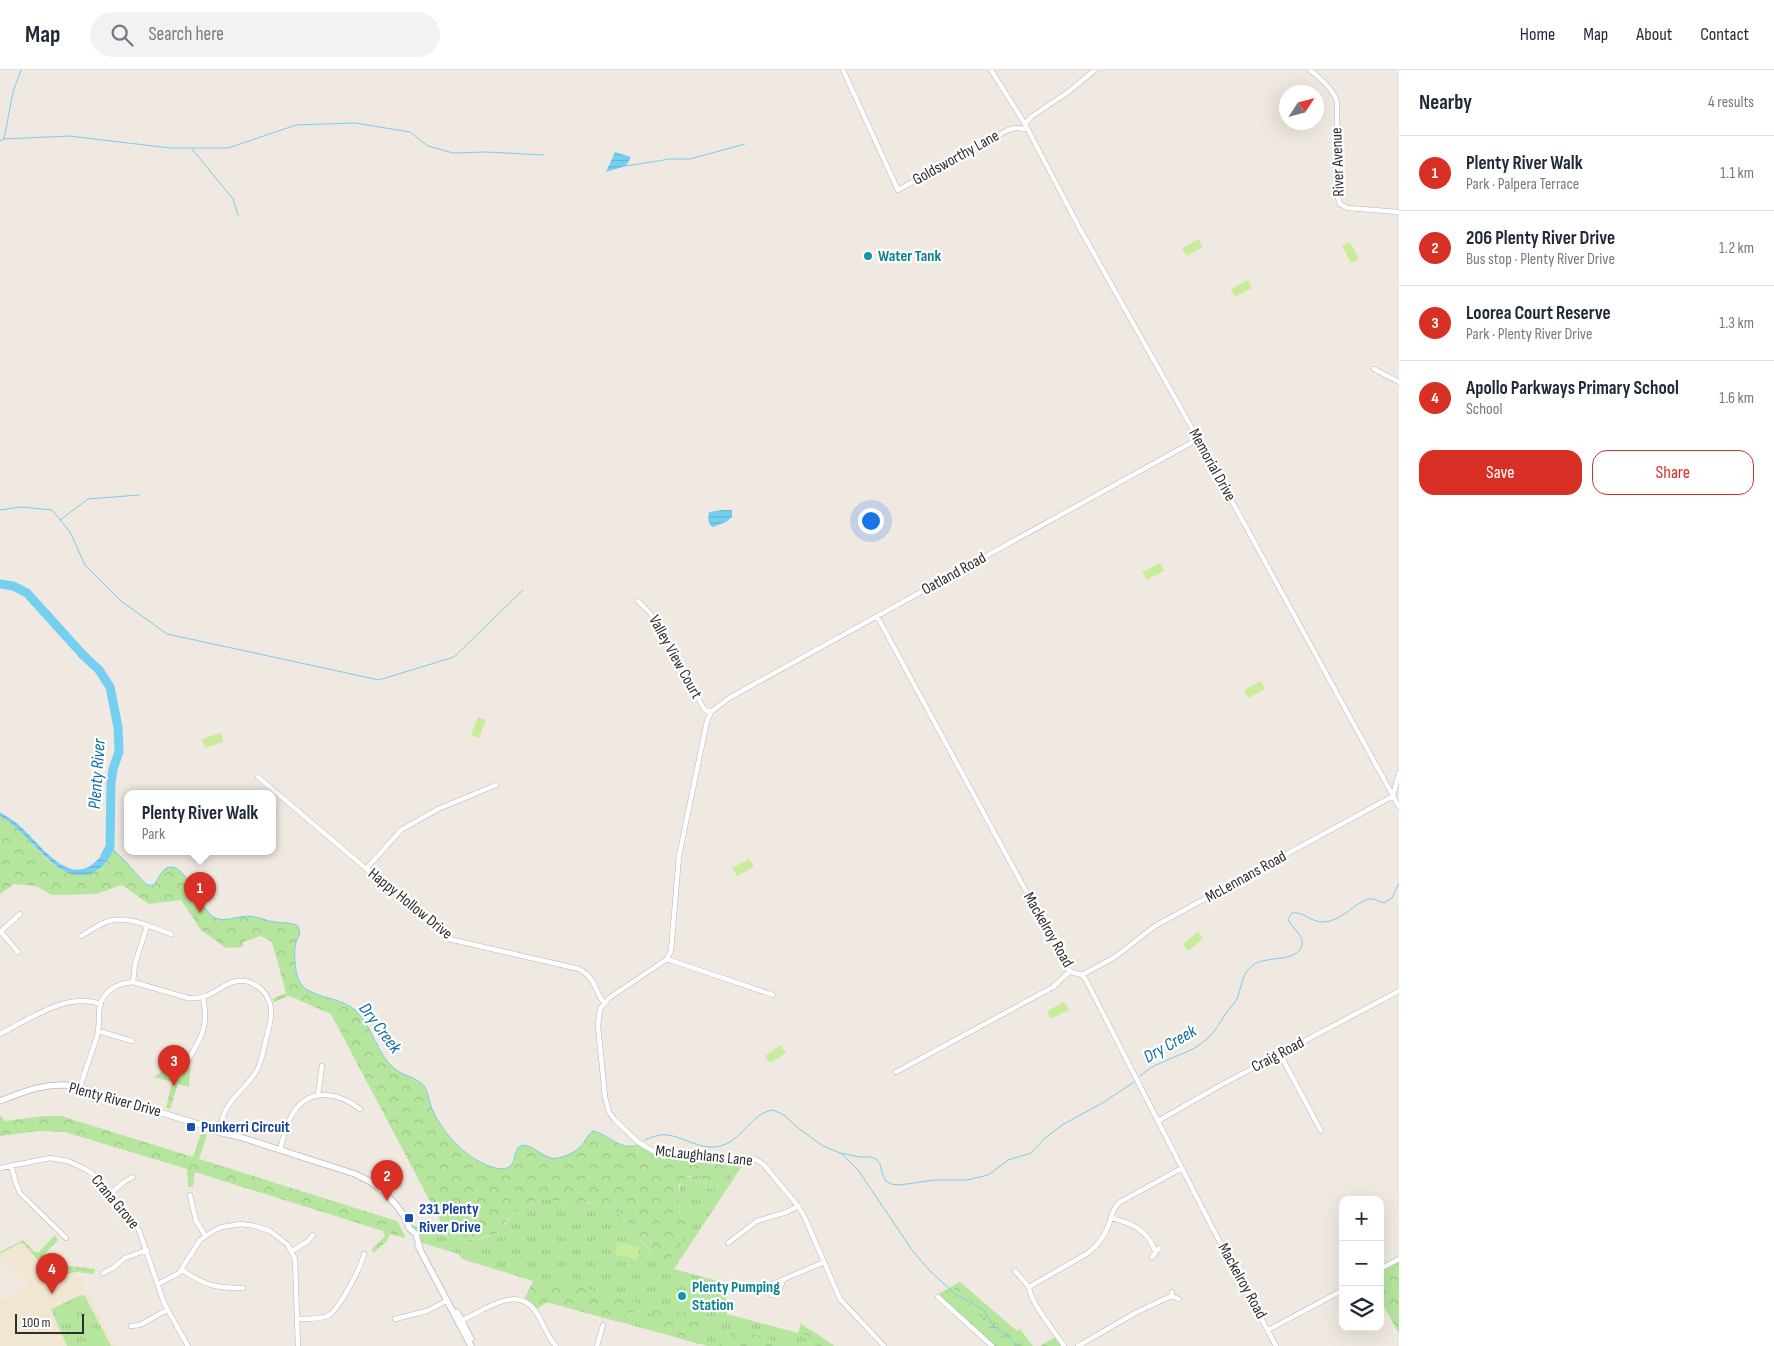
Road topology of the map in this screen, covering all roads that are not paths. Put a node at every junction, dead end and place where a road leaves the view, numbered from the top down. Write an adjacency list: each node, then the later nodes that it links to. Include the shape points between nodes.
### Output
1 (843, 70): 5 (street, Goldsworthy Lane, via 898,190 1008,130)
2 (991, 70): 5 (street)
3 (1096, 70): 5 (street, via 1031,117)
4 (1310, 70): 6 (street, River Avenue, via 1328,86 1337,101 1337,195 1340,204 1348,208)
5 (1026, 126): 9 (street, Memorial Drive)
6 (1399, 212)
7 (1374, 369): 8 (street)
8 (1399, 382)
9 (1198, 439): 11 (street, Oatland Road); 18 (street, Memorial Drive)
10 (638, 601): 12 (street, Valley View Court, via 652,614 703,707)
11 (877, 616): 12 (street, Oatland Road, via 729,698); 28 (street, Mackelroy Road)
12 (711, 712): 27 (street, via 679,856 672,945)
13 (1399, 773): 18 (street)
14 (258, 777): 16 (street, Happy Hollow Drive)
15 (496, 785): 20 (street, via 438,809 401,830)
16 (273, 790)
17 (276, 792): 20 (street, Happy Hollow Drive)
18 (1393, 796): 19 (street, Memorial Drive); 29 (street, McLennans Road, via 1155,926 1115,957)
19 (1399, 807)
20 (366, 869): 34 (street, Happy Hollow Drive, via 449,939 579,970 590,977)
21 (20, 914): 23 (street)
22 (147, 926): 24 (street); 25 (street, via 116,920); 30 (street, via 135,964)
23 (1, 932): 26 (street)
24 (171, 934)
25 (80, 936)
26 (18, 952)
27 (667, 959): 32 (street); 34 (street)
28 (1070, 971): 29 (street, Mackelroy Road); 42 (street, via 1053,987)
29 (1082, 975): 47 (street, Mackelroy Road)
30 (134, 982): 33 (street, via 188,998); 35 (street, via 115,987)
31 (1399, 991): 39 (street, Craig Road)
32 (773, 995)
33 (203, 998): 40 (street, via 204,1030); 48 (street, via 227,984 242,981 260,988 271,1004 272,1014 259,1066 232,1100)
34 (604, 1003): 57 (street, McLaughlans Lane, via 598,1026 606,1104 615,1120 655,1152 757,1160)
35 (101, 1004): 36 (street); 37 (street, via 86,1000 64,1003)
36 (98, 1031): 38 (street); 43 (street)
37 (0, 1034)
38 (132, 1041)
39 (1280, 1054): 47 (street, Craig Road); 49 (street)
40 (188, 1060)
41 (322, 1066): 44 (street)
42 (896, 1072)
43 (80, 1088): 45 (street, Plenty River Drive, via 47,1085); 48 (street, Plenty River Drive)
44 (318, 1095): 46 (street, via 341,1097); 50 (street, via 294,1111)
45 (0, 1101)
46 (360, 1109)
47 (1158, 1121): 53 (street, Mackelroy Road)
48 (218, 1129): 50 (street, Plenty River Drive)
49 (1321, 1131)
50 (280, 1150): 80 (street, Plenty River Drive, via 365,1178 388,1196 416,1234 420,1248)
51 (11, 1166): 52 (street, Crana Grove); 55 (street, Crana Grove, via 44,1159 68,1161 93,1174); 61 (street, via 20,1193)
52 (0, 1168)
53 (1182, 1168): 58 (street, via 1120,1202); 87 (street, Mackelroy Road)
54 (133, 1177): 55 (street)
55 (111, 1194): 63 (street, Crana Grove, via 139,1230)
56 (190, 1195): 59 (street, via 196,1221)
57 (798, 1206): 62 (street, via 757,1221); 68 (street, McLaughlans Lane)
58 (1111, 1218): 66 (street, via 1139,1228 1157,1250); 75 (street, via 1104,1236 1092,1250)
59 (205, 1235): 64 (street, via 232,1225 255,1226 277,1235); 70 (street)
60 (313, 1235): 64 (street)
61 (66, 1238)
62 (728, 1243)
63 (147, 1250): 72 (street, via 125,1258); 74 (street, Crana Grove)
64 (292, 1251): 82 (street, via 296,1267)
65 (364, 1254): 82 (street, via 362,1264 334,1311 323,1318)
66 (1152, 1257)
67 (1399, 1259): 69 (street)
68 (824, 1262): 73 (street); 93 (street, McLaughlans Lane, via 840,1299)
69 (1384, 1267)
70 (182, 1270): 74 (street); 76 (street, via 212,1286)
71 (1015, 1271): 75 (street)
72 (103, 1273)
73 (783, 1280)
74 (158, 1284): 81 (street, Crana Grove)
75 (1030, 1287): 95 (street, via 1030,1293)
76 (243, 1288)
77 (1339, 1292): 87 (street)
78 (938, 1297): 94 (street)
79 (1178, 1299): 96 (street, via 1172,1294)
80 (448, 1300): 83 (street, via 427,1311); 84 (street, Plenty River Drive)
81 (168, 1310): 86 (street, via 140,1325); 88 (street, Crana Grove)
82 (298, 1319): 89 (street)
83 (395, 1319)
84 (462, 1323): 90 (street, Plenty River Drive); 91 (street, via 506,1299 514,1298 525,1301 534,1309)
85 (603, 1325): 92 (street)
86 (131, 1326)
87 (1268, 1330): 97 (street, Mackelroy Road)
88 (188, 1346)
89 (298, 1346)
90 (473, 1346)
91 (556, 1346)
92 (597, 1346)
93 (884, 1346)
94 (992, 1346)
95 (1064, 1346)
96 (1078, 1346)
97 (1276, 1346)

